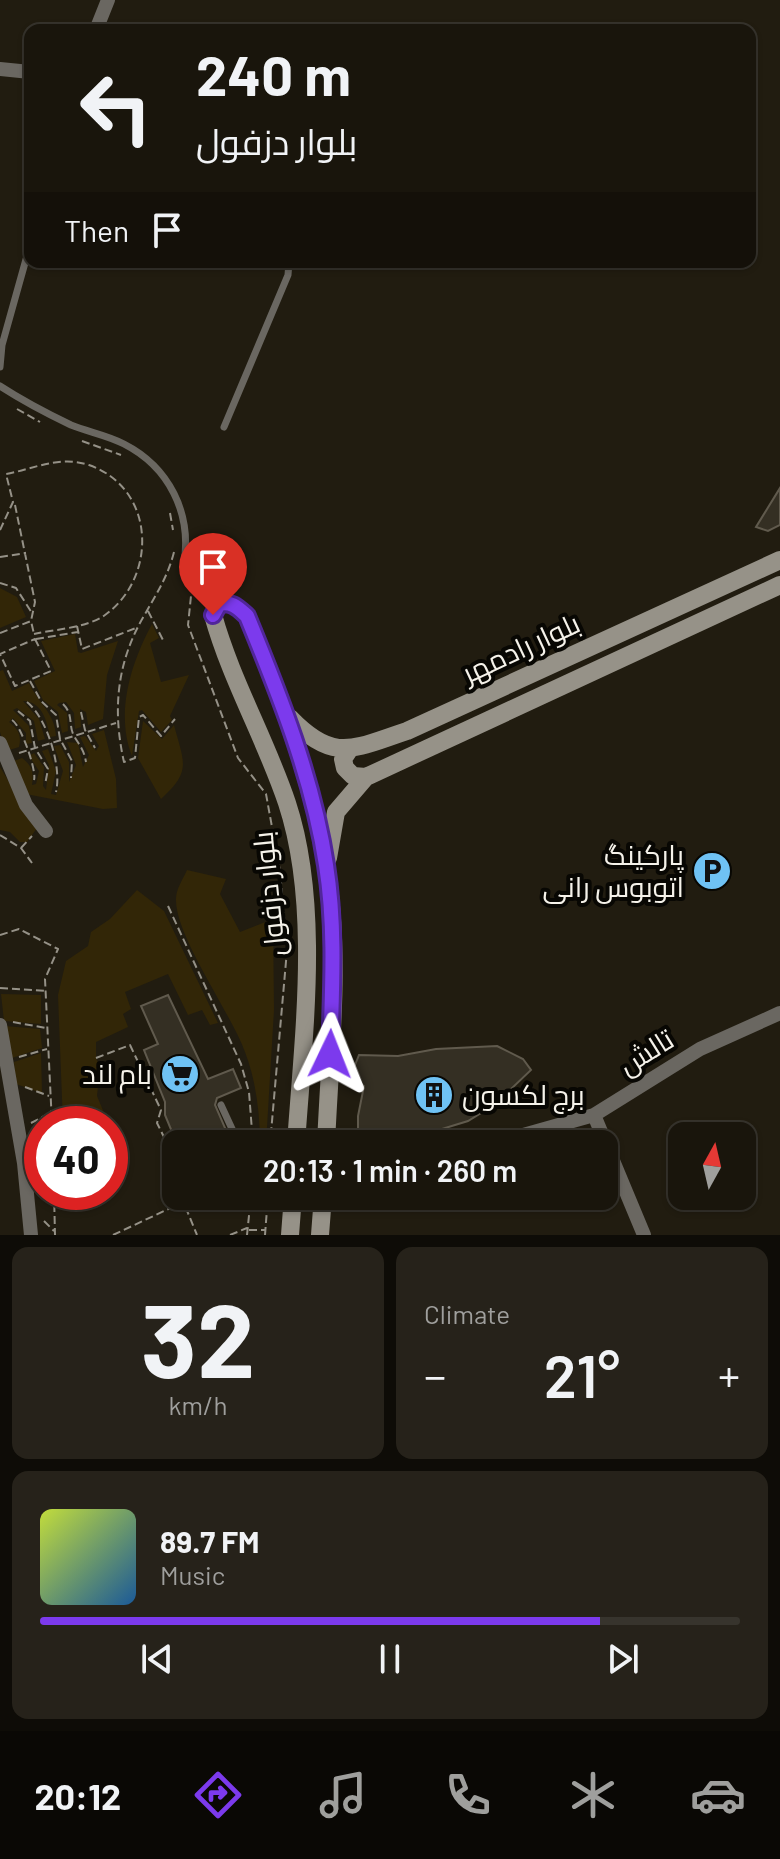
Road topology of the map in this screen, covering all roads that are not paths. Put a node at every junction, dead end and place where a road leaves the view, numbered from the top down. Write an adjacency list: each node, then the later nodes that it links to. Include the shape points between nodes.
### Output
1 (108, 0): 2 (street)
2 (98, 24)
3 (0, 69): 4 (street)
4 (24, 71)
5 (24, 266): 7 (lane)
6 (288, 268): 9 (lane)
7 (0, 367)
8 (0, 386): 11 (lane, via 29,405 142,454 179,501 188,542)
9 (224, 427)
10 (780, 560): 14 (street, بلوار رادمهر, via 407,731)
11 (184, 563)
12 (780, 585): 16 (street, بلوار رادمهر)
13 (288, 717): 14 (street, via 320,745); 18 (street, بلوار دزفول); 24 (street, بلوار دزفول, via 247,616 235,604 219,604 214,622 288,805 296,844 306,931)
14 (349, 750): 16 (street, via 345,768 353,776)
15 (2, 751): 17 (street, via 26,805)
16 (366, 777): 18 (street, via 336,812)
17 (44, 829)
18 (326, 865): 25 (street, بلوار دزفول, via 333,964)
19 (780, 1013): 22 (street, تالش, via 700,1049)
20 (0, 1022): 29 (street)
21 (221, 1105): 23 (lane)
22 (594, 1115): 26 (street, تالش); 32 (street)
23 (233, 1130)
24 (297, 1130)
25 (327, 1130)
26 (541, 1130)
27 (292, 1210): 30 (street)
28 (322, 1210): 31 (street)
29 (31, 1235)
30 (290, 1235)
31 (320, 1235)
32 (644, 1235)

